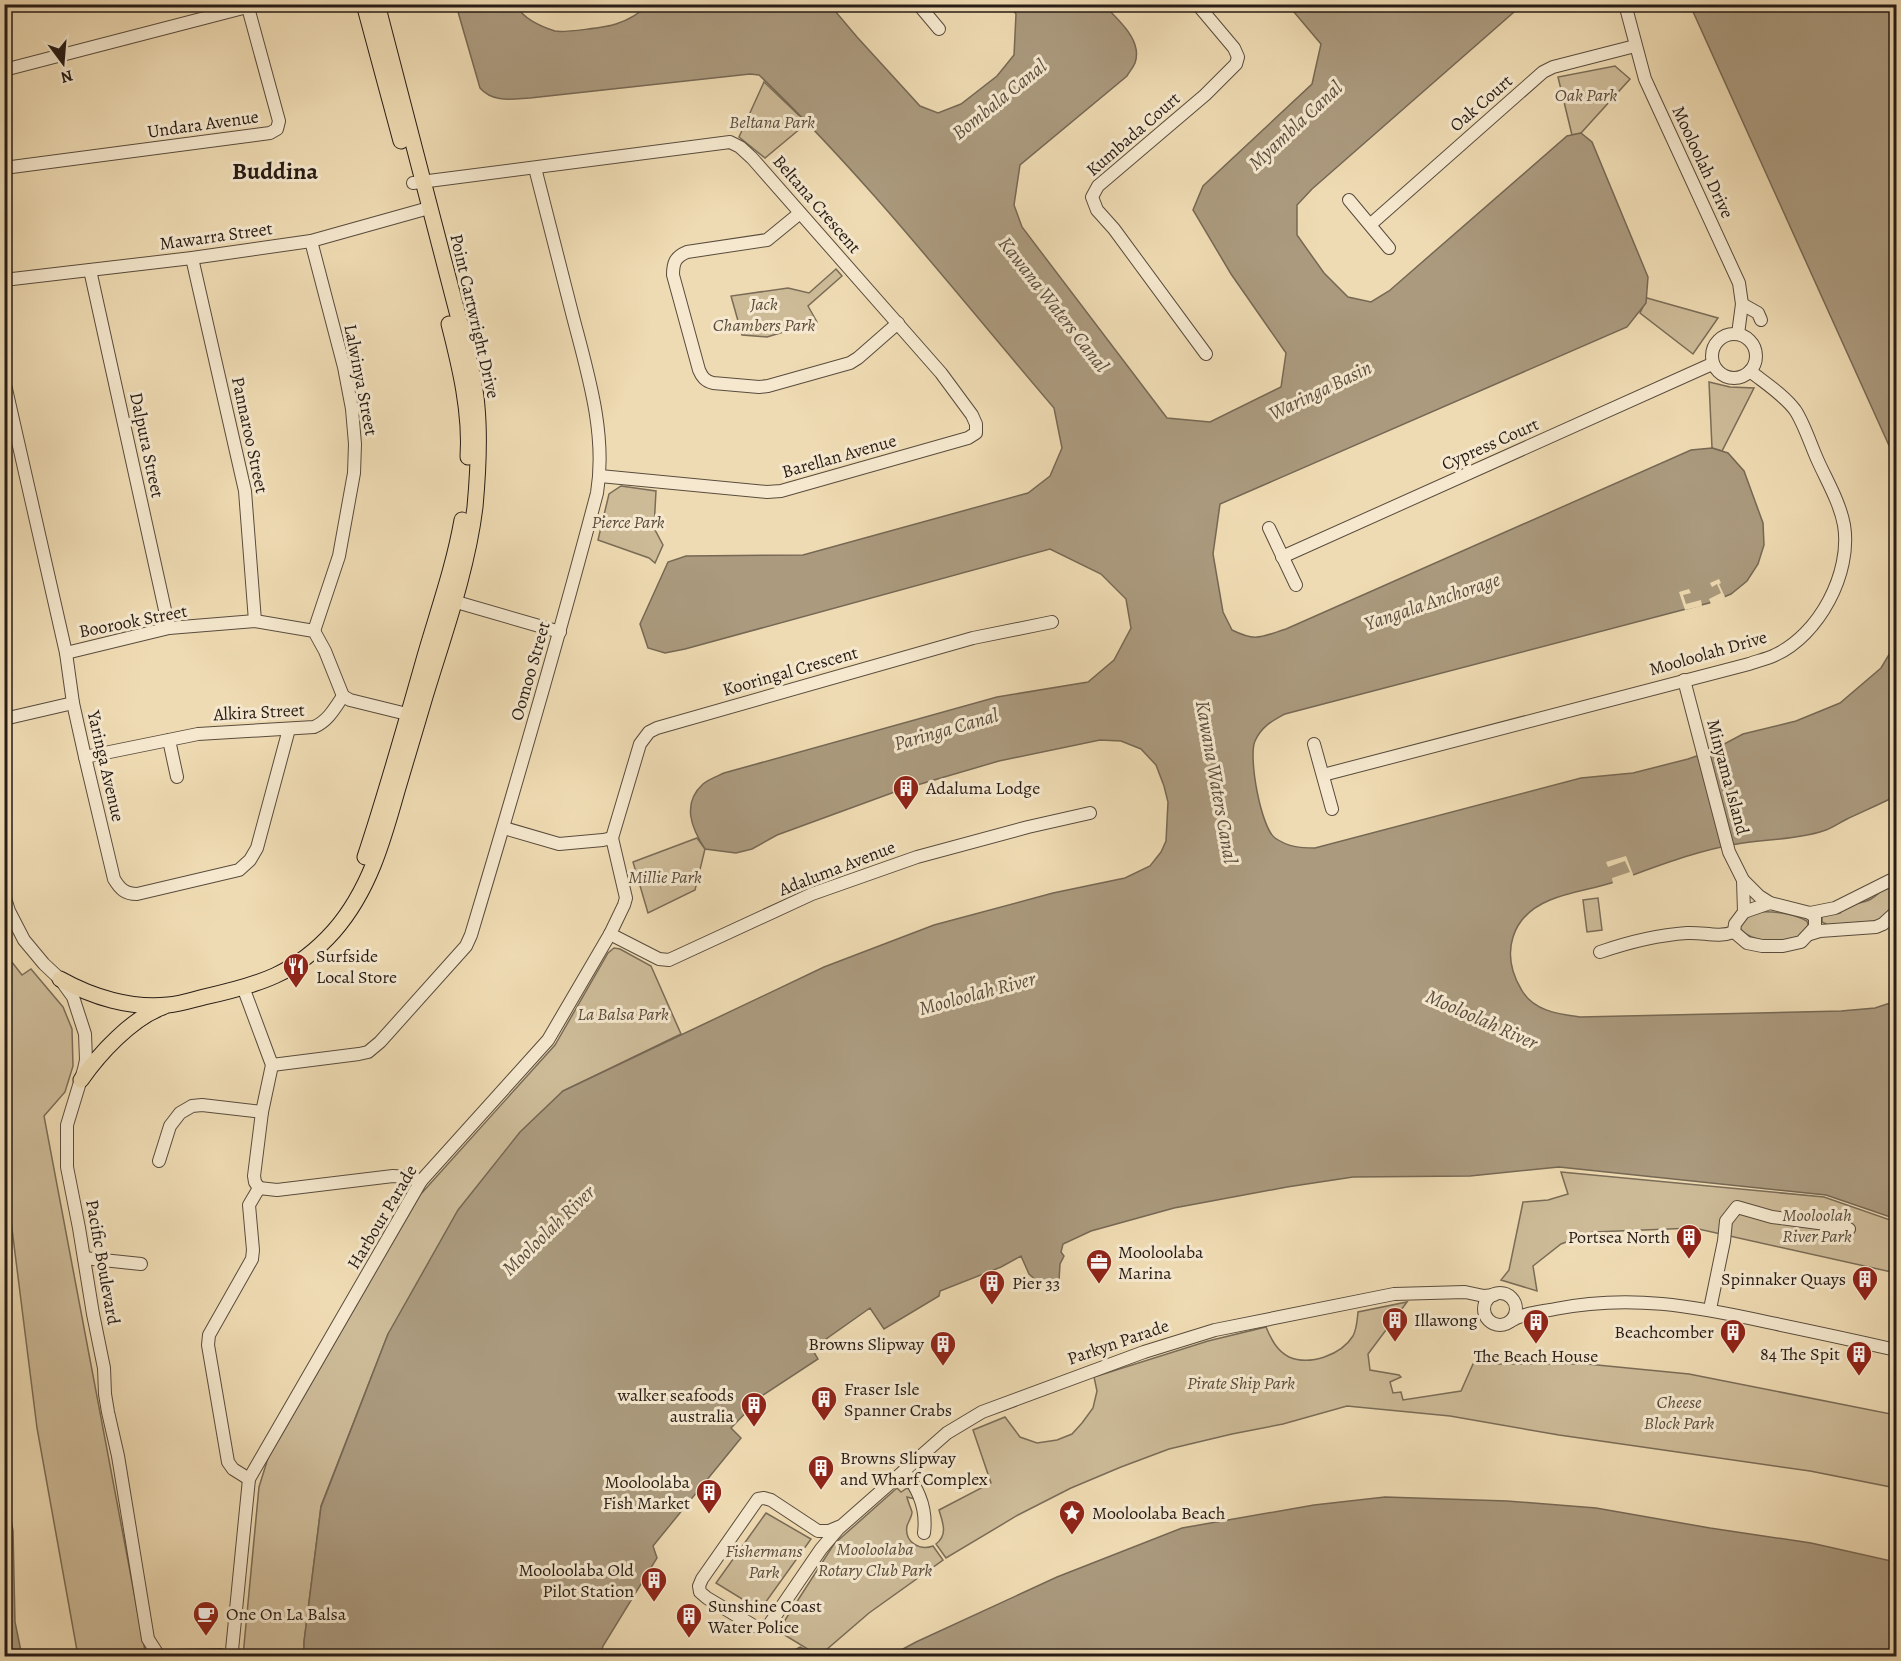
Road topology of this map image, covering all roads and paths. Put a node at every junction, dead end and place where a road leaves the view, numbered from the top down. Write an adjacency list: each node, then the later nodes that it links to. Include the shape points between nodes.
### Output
1 (364, 4): 12 (main road, Point Cartwright Drive)
2 (377, 4): 12 (main road, Point Cartwright Drive)
3 (918, 4): 7 (street)
4 (1197, 4): 26 (street, Kumbada Court, via 1234,48 1236,64 1098,186 1092,197 1097,210)
5 (1625, 4): 8 (street, Mooloolah Drive)
6 (247, 6): 9 (street); 10 (street, Undara Avenue, via 278,129 270,134)
7 (939, 28)
8 (1635, 46): 16 (street, Oak Court, via 1544,72); 22 (street, Mooloolah Drive, via 1645,79 1739,283)
9 (4, 70)
10 (4, 168)
11 (535, 168): 12 (street, Beltana Crescent); 15 (street, Beltana Crescent, via 730,142 752,158); 31 (street, Oomoo Street, via 587,370 597,419)
12 (417, 183): 14 (main road, Point Cartwright Drive)
13 (1349, 200): 16 (street)
14 (425, 210): 17 (street, Mawarra Street); 35 (main road, Point Cartwright Drive, via 468,354 477,406 475,506 469,542)
15 (801, 213): 24 (street, Beltana Crescent); 24 (street, via 766,240 678,256 673,275 703,377 713,383 768,386 850,363)
16 (1371, 224): 18 (street)
17 (311, 241): 19 (street, Mawarra Street); 39 (street, Lalwinya Street, via 344,367 355,444 354,473 339,556)
18 (1389, 248)
19 (192, 258): 20 (street, Mawarra Street); 36 (street, Pannaroo Street, via 245,491)
20 (90, 270): 21 (street, Mawarra Street); 38 (street, Dalpura Street)
21 (4, 280)
22 (1742, 304): 23 (street, via 1758,313); 25 (street, Mooloolah Drive)
23 (1761, 320)
24 (898, 324): 30 (street, Beltana Crescent, via 972,415)
25 (1738, 334): 27 (street, via 1717,341); 28 (street, via 1755,348)
26 (1206, 354)
27 (1712, 364): 28 (street, via 1729,377 1737,378); 33 (street, Cypress Court)
28 (1750, 370): 42 (street, Mooloolah Drive, via 1795,411 1844,525 1844,556 1838,582 1827,604 1796,641 1776,655)
29 (4, 380): 41 (street, Yaringa Avenue)
30 (976, 433): 31 (street, Barellan Avenue, via 781,491)
31 (600, 476): 40 (street, Oomoo Street)
32 (1269, 528): 33 (street)
33 (1282, 557): 34 (street)
34 (1296, 585)
35 (448, 600): 40 (street); 45 (main road, Point Cartwright Drive)
36 (255, 621): 38 (street, Boorook Street); 39 (street, Boorook Street)
37 (1052, 622): 56 (street, Kooringal Crescent, via 973,638 657,728 640,744)
38 (169, 628): 41 (street, Boorook Street)
39 (314, 631): 43 (street)
40 (560, 632): 55 (street, Oomoo Street)
41 (66, 652): 44 (street, Yaringa Avenue)
42 (1684, 680): 51 (street, Mooloolah Drive); 57 (street, Minyama Island, via 1729,852)
43 (343, 696): 45 (street); 47 (street, Alkira Street, via 322,724)
44 (74, 703): 46 (street); 50 (street, Yaringa Avenue)
45 (414, 716): 69 (main road, Point Cartwright Drive, via 388,824 344,919 317,948 277,975)
46 (4, 719)
47 (290, 729): 48 (street, Alkira Street, via 198,734); 50 (street, Yaringa Avenue, via 257,848 250,860 239,870 137,894 120,889 114,879)
48 (169, 740): 50 (street, Alkira Street); 52 (street)
49 (1314, 744): 51 (street)
50 (85, 758)
51 (1323, 775): 53 (street)
52 (177, 777)
53 (1332, 809)
54 (1090, 813): 65 (street, Adaluma Avenue, via 917,857 812,894 669,960 659,959)
55 (504, 828): 56 (street, via 559,844); 71 (street, Oomoo Street, via 466,946 375,1048 359,1054)
56 (612, 838): 65 (street, Harbour Parade, via 626,898)
57 (1743, 880): 60 (street, Minyama Island); 61 (street, Minyama Island)
58 (1896, 883): 63 (street, via 1891,880 1835,908)
59 (4, 895): 68 (street, Pacific Boulevard, via 24,940)
60 (1770, 903): 61 (street); 63 (street, Minyama Island)
61 (1744, 912): 64 (street, Minyama Island)
62 (1896, 912): 66 (street, via 1876,927)
63 (1810, 914): 66 (street, via 1816,921)
64 (1734, 932): 66 (street, via 1747,943 1762,946 1801,942); 67 (street, via 1724,936 1689,933 1635,940)
65 (610, 934): 75 (street, Harbour Parade, via 548,1040)
66 (1810, 934)
67 (1600, 952)
68 (60, 979): 70 (main road, Point Cartwright Drive, via 105,999 149,1005); 72 (street, Pacific Boulevard, via 73,997 85,1034 86,1060)
69 (243, 987): 70 (main road, Point Cartwright Drive); 71 (street)
70 (183, 1002): 72 (main road, Point Cartwright Drive, via 143,1016 101,1054)
71 (272, 1065): 73 (street)
72 (81, 1080): 78 (street, Pacific Boulevard, via 67,1125 66,1157)
73 (262, 1112): 74 (street, via 192,1106 170,1126); 76 (street, via 254,1176)
74 (159, 1161)
75 (421, 1181): 76 (street, via 393,1176 277,1191); 89 (street, Harbour Parade)
76 (258, 1188): 89 (street, via 249,1205 252,1259 209,1335 208,1345 228,1462)
77 (1849, 1229): 84 (street, via 1772,1217 1737,1207 1726,1221)
78 (84, 1258): 79 (street); 95 (street, Pacific Boulevard, via 148,1639)
79 (141, 1264)
80 (1449, 1293): 81 (street, Parkyn Parade); 85 (street, Parkyn Parade, via 1475,1301); 88 (street, Parkyn Parade, via 1370,1298 1215,1330 1154,1348 982,1412 947,1433)
81 (1494, 1295): 82 (street, via 1504,1294); 85 (street, via 1486,1302)
82 (1512, 1299): 83 (street, via 1526,1305); 86 (street, via 1516,1310)
83 (1574, 1305): 84 (street, via 1669,1303); 86 (street)
84 (1710, 1310): 87 (street)
85 (1484, 1311): 86 (street, via 1495,1324)
86 (1511, 1321)
87 (1896, 1350)
88 (904, 1471): 90 (street, Parkyn Parade); 92 (street, via 924,1510)
89 (249, 1479): 94 (street, Harbour Parade)
90 (841, 1526): 91 (street, Parkyn Parade); 93 (street, Parkyn Parade)
91 (818, 1531): 93 (street); 93 (street, Parkyn Parade, via 771,1500 757,1499 702,1579 700,1592 754,1626 765,1626 772,1622)
92 (924, 1533)
93 (821, 1549)
94 (228, 1654): 96 (street)
95 (159, 1656)
96 (175, 1656)

